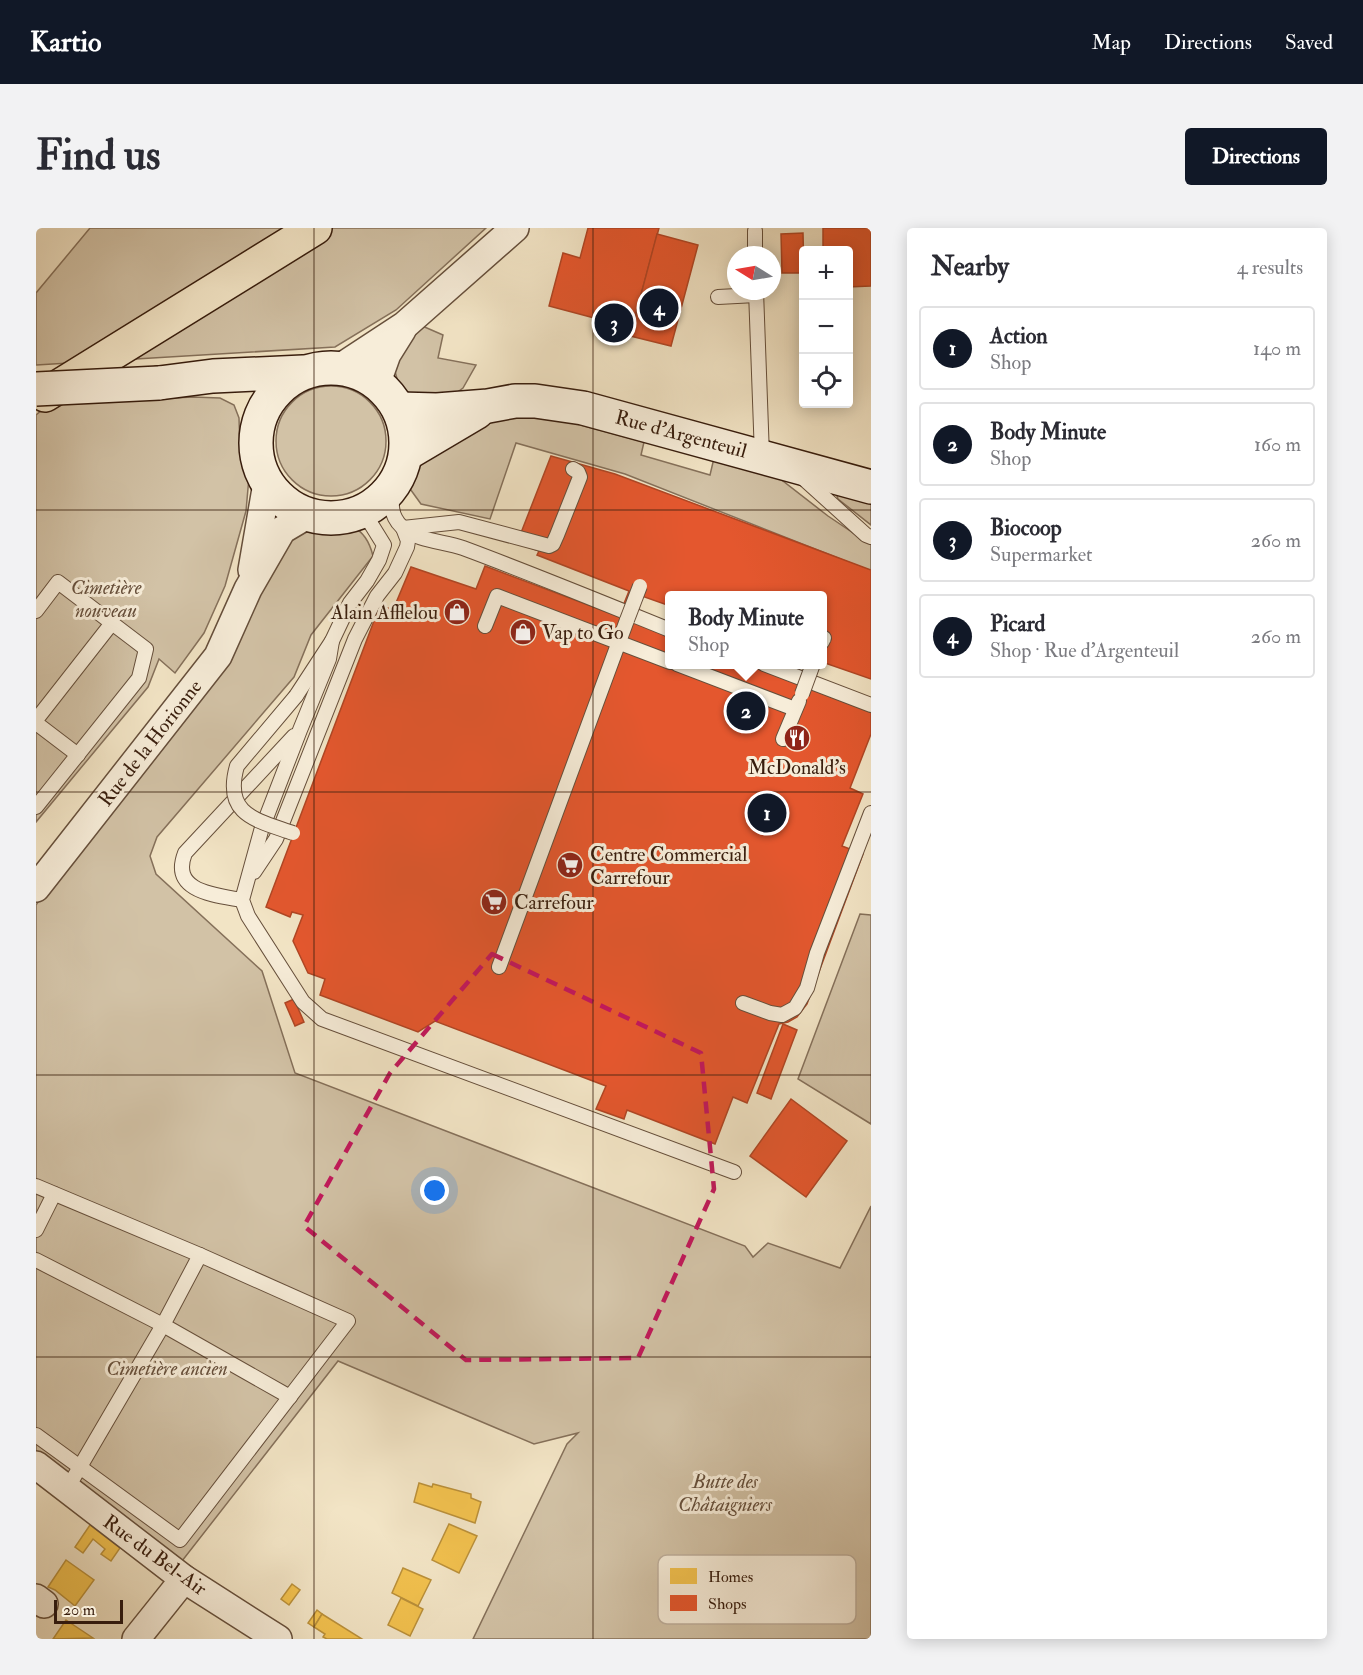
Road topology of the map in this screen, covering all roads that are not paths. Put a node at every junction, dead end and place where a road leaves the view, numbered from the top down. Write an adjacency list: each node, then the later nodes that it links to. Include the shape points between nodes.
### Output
1 (315, 228): 14 (highway)
2 (515, 228): 8 (street)
3 (755, 231): 4 (lane)
4 (755, 246)
5 (727, 296): 6 (lane)
6 (718, 297)
7 (757, 300): 18 (lane)
8 (405, 325): 9 (street); 12 (street, via 387,354)
9 (341, 367): 10 (street); 12 (street)
10 (303, 372): 11 (street); 17 (street, via 277,389)
11 (213, 376): 13 (street, bridge, via 159,383); 17 (street, via 242,393)
12 (377, 382): 16 (street)
13 (36, 389)
14 (36, 401)
15 (488, 406): 16 (street, Rue d'Argenteuil); 18 (street, Rue d'Argenteuil, via 535,401 583,408); 19 (street, Rue d'Argenteuil, via 442,431)
16 (399, 409): 19 (street, via 406,431)
17 (261, 416): 21 (street, via 256,439 258,462)
18 (775, 460): 22 (street, Rue d'Argenteuil); 26 (lane)
19 (401, 467): 23 (street, via 382,498); 25 (lane, via 391,502)
20 (573, 469): 25 (lane, via 580,477 549,546 459,522)
21 (267, 483): 24 (street, via 285,502); 28 (street, Rue de la Horionne)
22 (871, 487)
23 (363, 511): 24 (street, via 337,518); 33 (lane, via 384,544 380,560 350,603)
24 (309, 514): 28 (street, Rue de la Horionne, via 282,530)
25 (403, 528): 32 (lane, via 416,536 460,546); 48 (lane, via 407,547 351,647 276,839)
26 (871, 537)
27 (640, 586): 34 (lane, bridge)
28 (248, 589): 49 (street, Rue de la Horionne, via 218,656)
29 (36, 611): 30 (lane, via 58,582)
30 (112, 623): 41 (lane); 44 (lane, via 146,650 144,659 139,678)
31 (485, 626): 34 (lane, via 497,596)
32 (665, 628)
33 (332, 641): 42 (lane, via 329,659); 47 (lane, bridge, via 296,696 237,766 233,793 238,806 257,821)
34 (619, 643): 35 (lane); 51 (lane)
35 (665, 660)
36 (689, 669): 40 (lane)
37 (777, 669): 39 (lane)
38 (811, 669): 40 (lane, bridge)
39 (871, 705)
40 (795, 709): 43 (lane)
41 (36, 721): 44 (lane)
42 (300, 730): 48 (lane, via 261,831); 50 (lane, via 185,853 181,864 183,876 191,886)
43 (783, 739)
44 (78, 755): 45 (lane)
45 (36, 807)
46 (871, 813): 52 (lane, via 807,988 795,1008 782,1015)
47 (293, 833)
48 (248, 881): 50 (lane)
49 (36, 888)
50 (242, 900): 53 (lane, via 248,916 303,1002 322,1019)
51 (499, 967)
52 (748, 1005)
53 (734, 1172)
54 (36, 1186): 55 (lane)
55 (54, 1194): 56 (lane); 57 (lane)
56 (36, 1230)
57 (200, 1255): 59 (lane); 60 (lane, via 348,1321)
58 (36, 1260): 59 (lane)
59 (163, 1325): 60 (lane); 63 (lane)
60 (290, 1396): 63 (lane, via 180,1540 93,1475)
61 (36, 1435): 63 (lane)
62 (36, 1466): 63 (street, Rue du Bel-Air)
63 (73, 1478): 64 (street, Rue du Bel-Air)
64 (184, 1579): 65 (street); 66 (street, Rue du Bel-Air)
65 (136, 1639)
66 (278, 1639)

